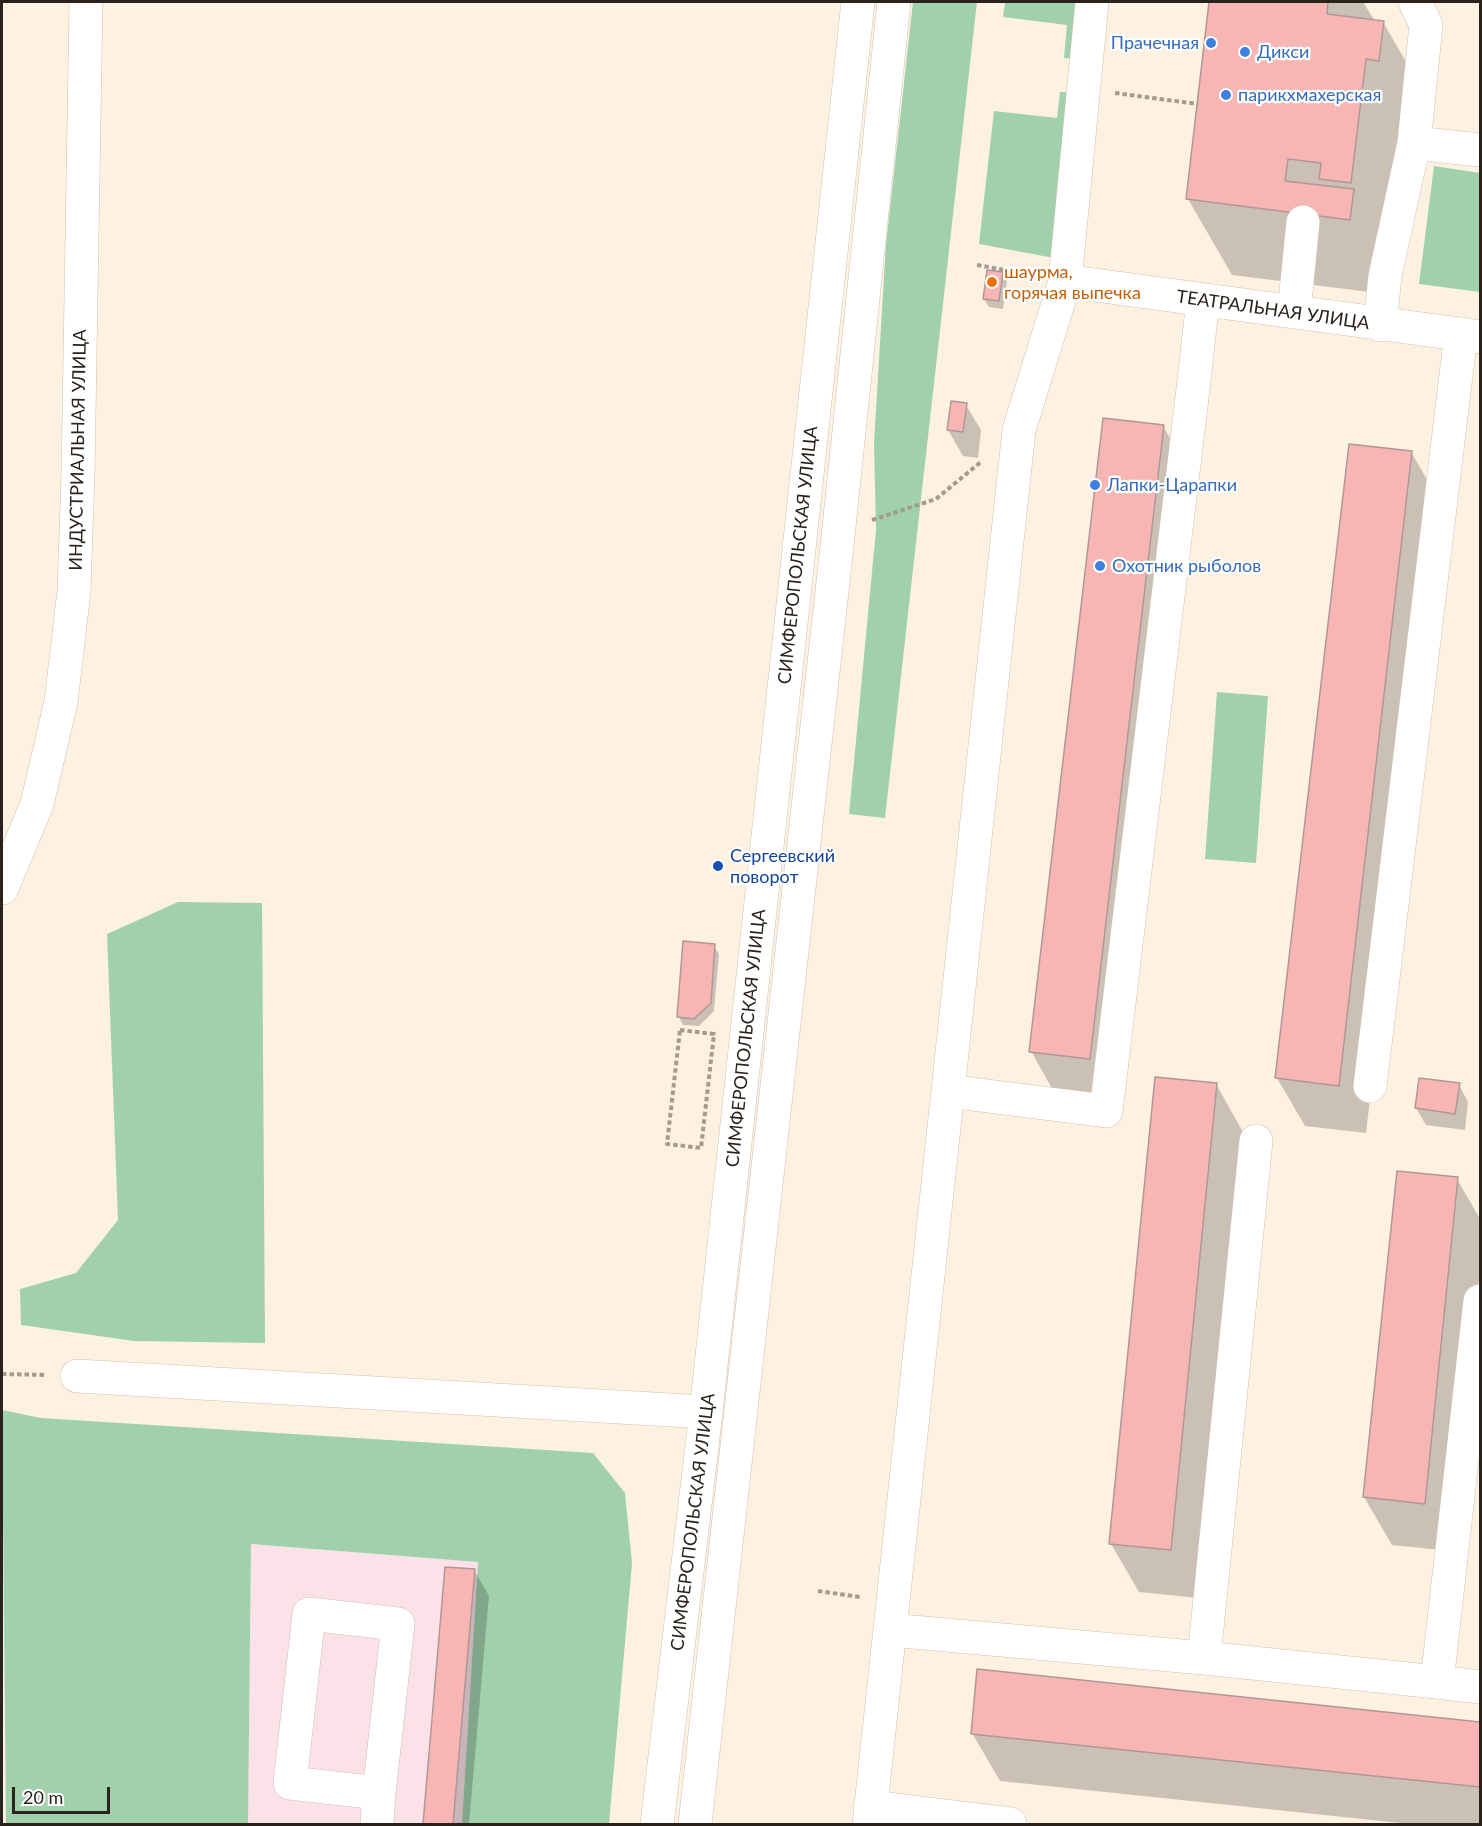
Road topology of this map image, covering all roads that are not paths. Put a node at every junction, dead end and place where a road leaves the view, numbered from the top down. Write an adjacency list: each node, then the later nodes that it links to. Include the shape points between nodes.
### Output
1 (86, 2): 14 (main road, ИНДУСТРИАЛЬНАЯ УЛИЦА, via 74,591 61,702 37,804)
2 (858, 2): 20 (main road, СИМФЕРОПОЛЬСКАЯ УЛИЦА)
3 (894, 2): 28 (main road, СИМФЕРОПОЛЬСКАЯ УЛИЦА)
4 (1092, 2): 9 (main road)
5 (1415, 2): 6 (main road, via 1426,25)
6 (1414, 143): 7 (main road); 12 (main road, via 1415,203 1385,276)
7 (1480, 150)
8 (1303, 222): 11 (main road)
9 (1065, 281): 10 (main road, ТЕАТРАЛЬНАЯ УЛИЦА); 16 (main road, via 1019,430)
10 (1203, 300): 11 (main road, ТЕАТРАЛЬНАЯ УЛИЦА); 16 (main road, via 1106,1111)
11 (1294, 312): 12 (main road, ТЕАТРАЛЬНАЯ УЛИЦА)
12 (1380, 324): 13 (main road, ТЕАТРАЛЬНАЯ УЛИЦА)
13 (1471, 335): 15 (main road)
14 (2, 888)
15 (1370, 1086)
16 (948, 1091): 21 (main road)
17 (1256, 1141): 22 (main road)
18 (1480, 1301): 23 (main road)
19 (77, 1376): 20 (main road)
20 (706, 1412): 27 (main road, СИМФЕРОПОЛЬСКАЯ УЛИЦА)
21 (892, 1616): 22 (main road); 26 (main road)
22 (1204, 1658): 23 (main road)
23 (1437, 1682): 24 (main road)
24 (1480, 1686)
25 (378, 1809): 25 (main road, via 398,1624 309,1614 290,1783)
26 (869, 1816): 29 (main road)
27 (657, 1824)
28 (694, 1824)
29 (1010, 1824)

